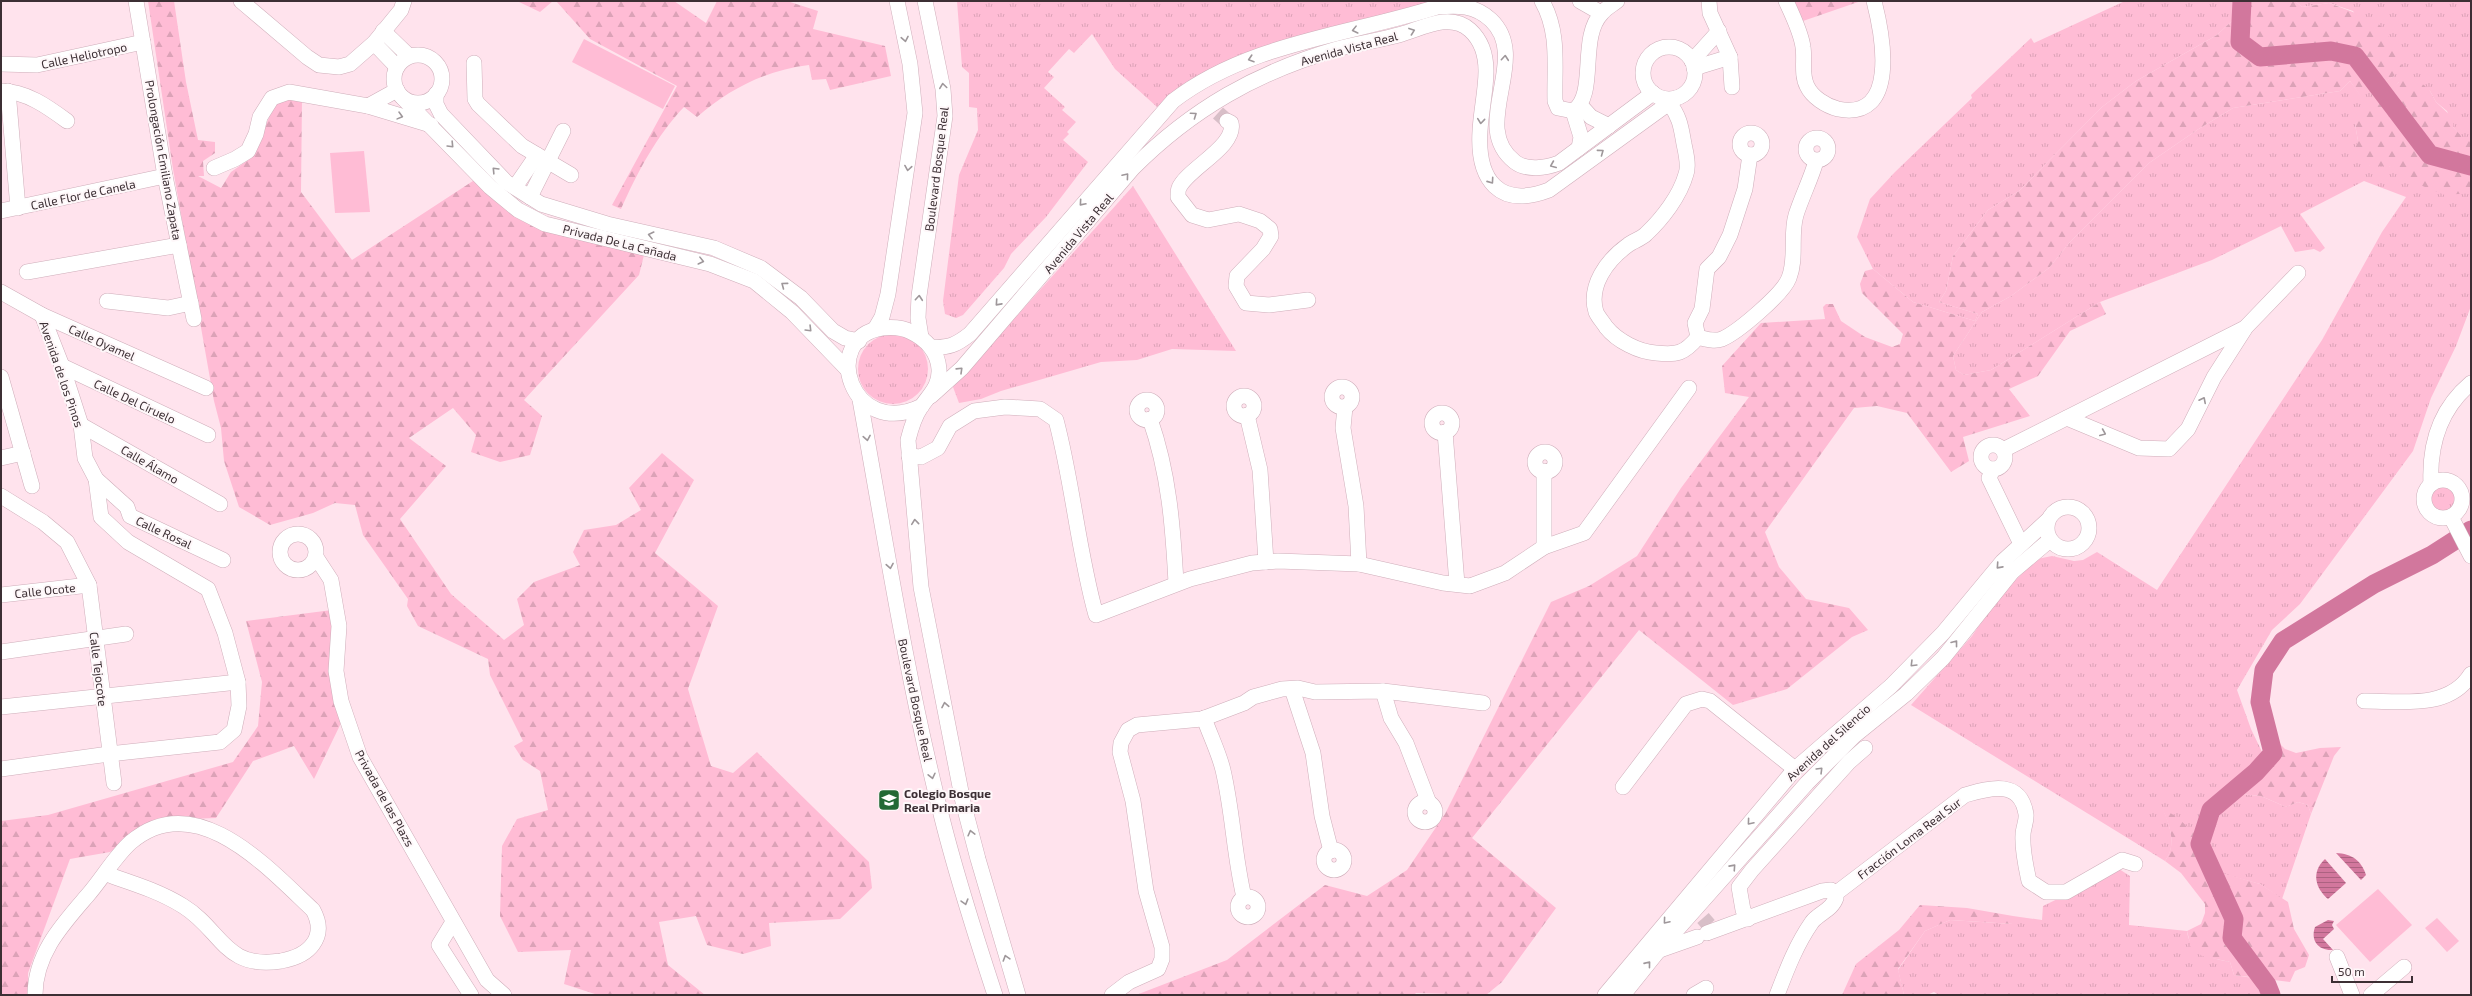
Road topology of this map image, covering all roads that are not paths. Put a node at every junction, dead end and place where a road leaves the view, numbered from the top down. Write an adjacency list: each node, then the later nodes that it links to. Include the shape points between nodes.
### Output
1 (136, 1): 16 (street, Prolongación Emiliano Zapata)
2 (241, 1): 15 (street, via 306,57 319,65 339,67 350,64)
3 (404, 1): 15 (street, via 402,10)
4 (897, 1): 62 (street, one-way to 62, via 910,64 915,113 888,294 882,317)
5 (925, 1): 65 (street, Boulevard Bosque Real, one-way to 5, via 918,318 919,296 945,116 944,88)
6 (1542, 1): 35 (street, via 1549,16 1555,42 1555,101 1558,108)
7 (1580, 1): 13 (street)
8 (1617, 1): 13 (street)
9 (1709, 1): 14 (street, via 1710,13)
10 (1786, 1): 11 (street, via 1803,46 1806,85 1817,99 1834,108 1850,111 1866,106 1878,93 1883,74 1879,21)
11 (1874, 1)
12 (1437, 4): 17 (street, Avenida Vista Real, one-way to 17); 31 (street, Avenida Vista Real, one-way to 12, via 1506,53 1504,39 1496,25 1473,8)
13 (1601, 13): 35 (street, via 1590,43 1586,95)
14 (1719, 31): 20 (street); 24 (street)
15 (379, 37): 19 (street); 25 (street)
16 (143, 42): 21 (street, Calle Heliotropo, via 38,65); 47 (street, Prolongación Emiliano Zapata)
17 (1336, 42): 18 (street, Avenida Vista Real); 23 (street, Avenida Vista Real); 32 (street, Avenida Vista Real, one-way to 32, via 1402,34 1442,22 1455,22 1469,28 1480,40 1486,71)
18 (1289, 47): 23 (street); 65 (street, Avenida Vista Real, one-way to 65, via 1217,73 1192,86 1173,101 970,334 957,345 948,348)
19 (409, 56): 25 (street); 30 (street, via 424,55 437,65 442,80)
20 (1730, 57): 24 (street); 26 (street)
21 (1, 64)
22 (474, 64): 43 (street, via 475,99 522,146)
23 (1293, 64): 36 (street, Avenida Vista Real)
24 (1693, 65): 28 (street, via 1687,54 1673,47 1664,47 1650,55 1646,62 1644,79); 33 (street, via 1695,76 1689,89)
25 (397, 67): 29 (street, via 394,74)
26 (1732, 87)
27 (4, 91): 37 (street, via 45,104); 50 (street)
28 (1653, 93): 33 (street); 39 (street, Avenida Vista Real)
29 (400, 94): 30 (street, via 409,101 422,102); 34 (street); 38 (street, Privada De La Cañada)
30 (436, 94): 48 (street, Privada De La Cañada, one-way to 30, via 506,182 441,114 436,104)
31 (1499, 97): 32 (street); 41 (street, Avenida Vista Real, one-way to 31, via 1559,163 1546,168 1518,165 1507,156 1497,134)
32 (1482, 100): 33 (street, Avenida Vista Real, one-way to 33, via 1479,144 1482,162 1494,186 1502,193 1514,197 1530,197 1549,190)
33 (1668, 103): 63 (street, via 1678,114 1687,173 1662,217 1645,235 1627,246 1609,263 1598,279 1593,295 1596,313 1609,330 1627,344 1644,351 1674,355 1689,349)
34 (368, 106): 38 (street, one-way to 38); 45 (street, via 289,92 272,98 260,117 248,151)
35 (1577, 109): 39 (street); 41 (street)
36 (1221, 115): 56 (street, via 1233,129 1211,157 1186,178 1179,188 1178,197 1192,215 1208,220 1238,214 1260,221 1270,229 1271,236 1263,249 1237,276 1236,286 1246,303 1269,305); 73 (street, Avenida Vista Real, one-way to 36, via 962,368 1133,168 1162,139)
37 (67, 121)
38 (432, 125): 67 (street, Privada De La Cañada, one-way to 67, via 490,186 518,210 545,224 710,264 754,281 792,312)
39 (1609, 126): 41 (street, Avenida Vista Real)
40 (563, 131): 43 (street)
41 (1580, 148)
42 (1750, 155): 63 (street, via 1745,189 1730,235 1719,257 1707,269 1702,309 1695,323)
43 (543, 158): 46 (street); 48 (street); 49 (street)
44 (1816, 160): 63 (street, via 1796,216 1794,260 1789,279 1779,294 1764,308 1722,339)
45 (214, 168)
46 (572, 175)
47 (165, 176): 50 (street, Calle Flor de Canela); 52 (street, Prolongación Emiliano Zapata)
48 (515, 187): 49 (street, Privada De La Cañada)
49 (530, 197): 64 (street, Privada De La Cañada, one-way to 49, via 833,331 801,298 761,268 714,248 607,224 541,204)
50 (18, 208): 51 (street, Calle Flor de Canela)
51 (1, 211)
52 (179, 245): 53 (street); 58 (street, Prolongación Emiliano Zapata)
53 (27, 272)
54 (2298, 274): 61 (street)
55 (1, 292): 59 (street, Calle Oyamel)
56 (1308, 300)
57 (107, 301): 58 (street, via 168,308)
58 (190, 303): 60 (street, Prolongación Emiliano Zapata)
59 (42, 315): 66 (street, Avenida de los Pinos); 70 (street, Calle Oyamel)
60 (194, 319)
61 (2246, 328): 77 (street); 77 (street, one-way to 61, via 2140,448 2169,449 2188,429 2214,377)
62 (875, 329): 64 (street); 65 (street, via 906,329)
63 (1698, 338)
64 (859, 341): 67 (street, via 850,354)
65 (926, 342): 73 (street, via 939,369 937,383)
66 (62, 366): 79 (street, Avenida de los Pinos); 81 (street, Calle Del Ciruelo)
67 (847, 369): 72 (street, via 851,386)
68 (1, 376): 76 (street)
69 (2471, 382): 89 (street, via 2455,396 2444,412 2430,462)
70 (206, 388)
71 (1689, 388): 97 (street, via 1584,534)
72 (860, 400): 73 (street, via 871,408 898,414); 131 (street, Boulevard Bosque Real, one-way to 131, via 915,699)
73 (926, 401): 84 (street, via 911,424)
74 (1345, 407): 102 (street, via 1343,428 1356,506)
75 (1247, 415): 101 (street, via 1260,470)
76 (6, 416): 83 (street)
77 (2067, 418): 82 (street)
78 (1150, 419): 103 (street, via 1169,491)
79 (81, 425): 88 (street, Avenida de los Pinos, via 85,458); 92 (street, Calle Álamo)
80 (1445, 432): 104 (street)
81 (208, 435)
82 (2003, 450): 86 (street, via 2004,461 2000,467); 86 (street, via 1993,445 1983,451 1983,463)
83 (23, 453): 85 (street); 90 (street)
84 (908, 456): 103 (street, via 921,457 938,448 950,426 974,411 1005,407 1040,409 1056,420 1063,445 1087,583 1096,615); 129 (street, one-way to 84, via 963,802 922,587)
85 (1, 458)
86 (1993, 469): 96 (street, via 1990,478)
87 (1544, 471): 97 (street)
88 (96, 479): 100 (street, Calle Rosal, via 127,507 130,516); 111 (street, Avenida de los Pinos, via 101,517 128,542 208,589 225,633)
89 (2431, 484): 93 (street, via 2425,492 2424,503 2430,512 2440,518); 93 (street, via 2444,480 2456,485 2463,496 2461,509)
90 (32, 486)
91 (1, 498): 105 (street, via 43,522 67,542)
92 (220, 504)
93 (2451, 517): 98 (street)
94 (2048, 520): 95 (street); 95 (street, Avenida del Silencio, via 2059,509 2075,508 2082,512 2089,527 2083,542 2076,547 2060,548); 96 (street, Avenida del Silencio)
95 (2050, 540): 127 (street, Avenida del Silencio, one-way to 95, via 1854,736 1906,694 1943,658 2012,572)
96 (2021, 544): 122 (street, Avenida del Silencio, one-way to 122, via 1987,579 1943,633 1891,686)
97 (1544, 547): 104 (street, via 1505,573 1470,586)
98 (2471, 556)
99 (316, 557): 136 (street, Privada de las Plazs, via 332,580 339,626 336,671 341,701 360,757)
100 (223, 560)
101 (1266, 562): 102 (street); 103 (street, via 1252,563)
102 (1359, 564): 104 (street)
103 (1176, 583)
104 (1457, 584)
105 (89, 585): 106 (street, Calle Ocote); 108 (street, Calle Tejocote)
106 (1, 595)
107 (126, 634): 108 (street)
108 (95, 638): 109 (street); 114 (street, Calle Tejocote)
109 (1, 652)
110 (2471, 674): 115 (street, via 2446,696 2426,701)
111 (238, 682): 114 (street); 120 (street, Avenida de los Pinos, via 240,706 234,730 220,742)
112 (1292, 689): 113 (street, via 1315,692); 118 (street, via 1253,697); 128 (street, via 1313,753 1322,816)
113 (1383, 690): 116 (street); 125 (street, via 1392,718 1406,744)
114 (102, 696): 117 (street); 120 (street, Calle Tejocote)
115 (2364, 701)
116 (1483, 703)
117 (1, 708)
118 (1204, 718): 134 (street, via 1223,768 1233,825 1236,862); 147 (street, via 1137,724 1128,730 1121,743 1120,752 1133,800 1146,891 1162,947 1162,959 1158,969 1129,982)
119 (1865, 748): 135 (street, via 1849,762 1739,887 1743,910)
120 (109, 754): 121 (street); 123 (street, Calle Tejocote)
121 (1, 769)
122 (1795, 769): 124 (street, via 1710,701 1702,699 1686,704); 126 (street, Avenida del Silencio)
123 (114, 783)
124 (1623, 787)
125 (1429, 803)
126 (1766, 803): 127 (street); 148 (street, Avenida del Silencio, one-way to 148)
127 (1779, 816): 137 (street, Avenida del Silencio, one-way to 127)
128 (1331, 851)
129 (978, 859): 131 (street); 146 (street, one-way to 129)
130 (2135, 864): 133 (street, Fracción Loma Real Sur, via 2122,860 2066,892 2046,892 2028,881 2022,836 2026,815 2020,797 2009,789 1990,788 1965,795)
131 (955, 866): 145 (street, Boulevard Bosque Real, one-way to 145)
132 (106, 874): 132 (street, via 124,849 149,830 182,823 204,827 223,835 252,855 313,910 318,922 317,935 307,950 284,960 263,963 246,960 232,952 184,906 149,889); 142 (street, via 45,949 38,970)
133 (1835, 894): 135 (street, via 1826,889); 150 (street, Fracción Loma Real Sur, via 1834,903 1814,921 1796,948)
134 (1244, 897)
135 (1748, 919): 137 (street)
136 (453, 922): 141 (street, Privada de las Plazs); 143 (street, via 439,945)
137 (1704, 926): 138 (street, Avenida del Silencio); 138 (street)
138 (1659, 950): 149 (street, Avenida del Silencio, one-way to 138)
139 (2337, 956): 151 (street)
140 (2404, 967): 152 (street)
141 (488, 988): 144 (street, Privada de las Plazs)
142 (35, 995)
143 (471, 995)
144 (504, 995)
145 (994, 995)
146 (1018, 995)
147 (1112, 995)
148 (1605, 995)
149 (1623, 995)
150 (1777, 995)
151 (2352, 995)
152 (2371, 995)

